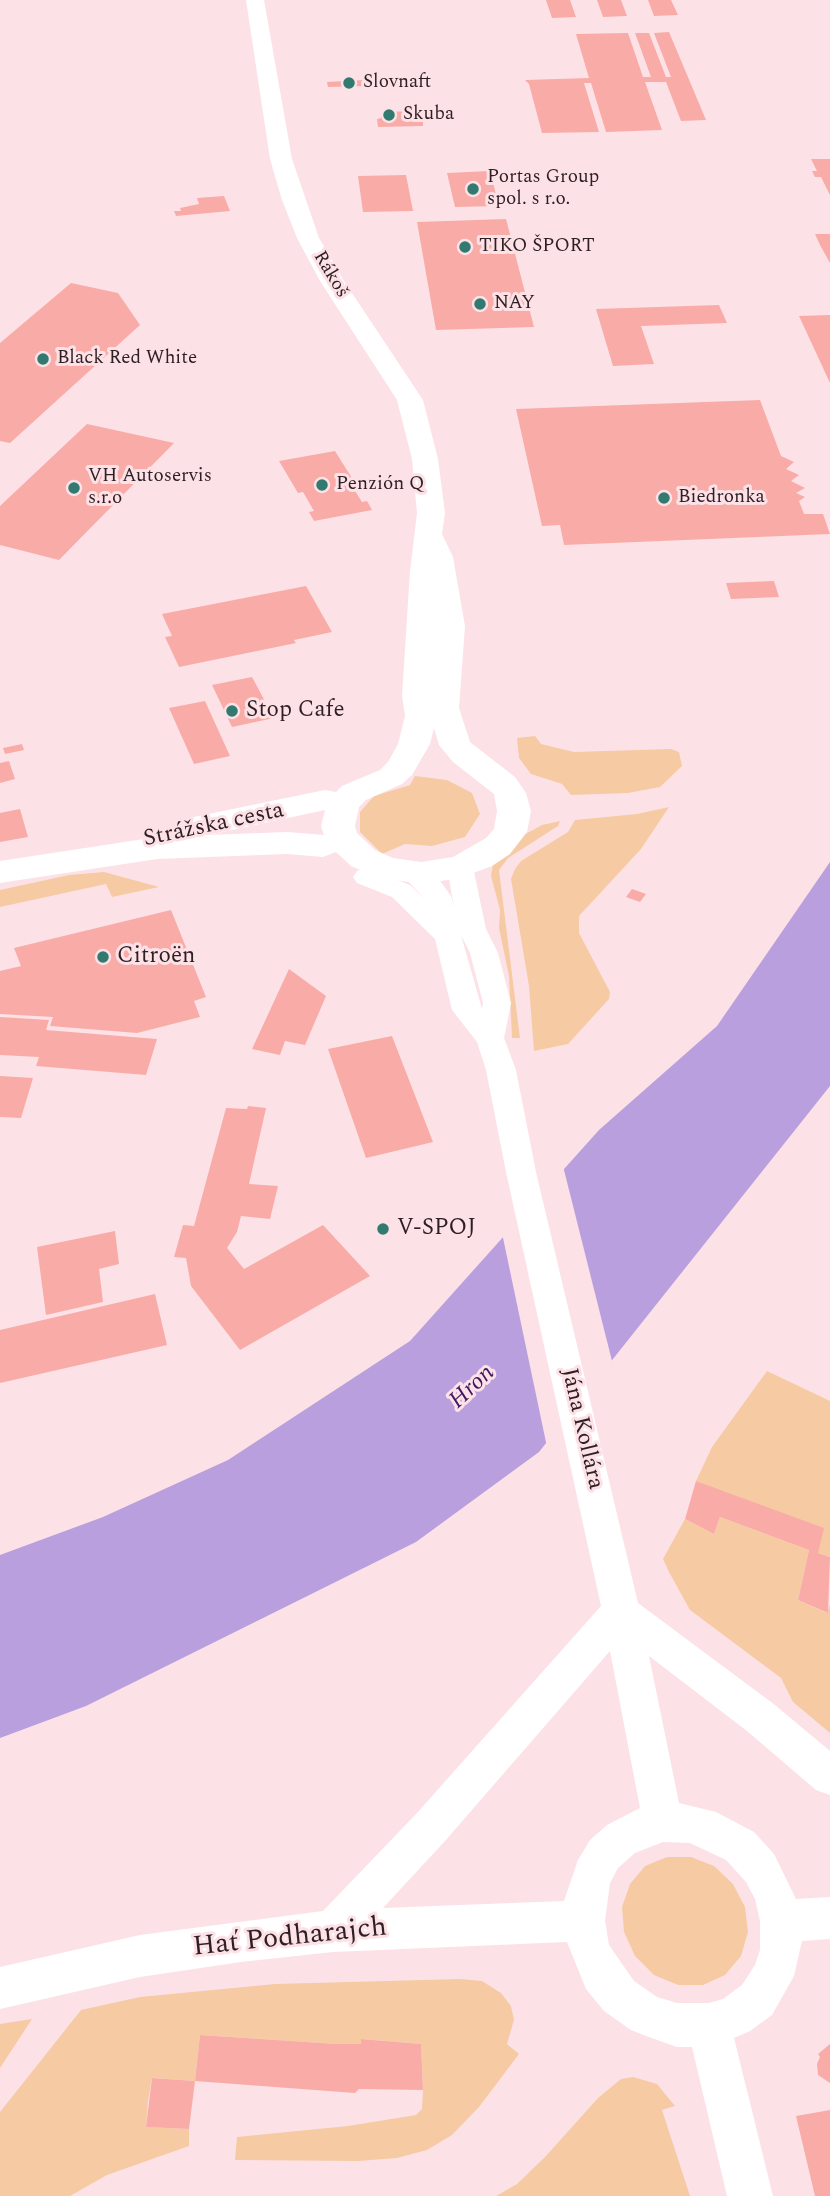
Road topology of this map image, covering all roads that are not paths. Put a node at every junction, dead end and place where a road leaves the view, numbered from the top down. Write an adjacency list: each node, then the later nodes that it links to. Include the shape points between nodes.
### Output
1 (255, 0): 2 (street, Rákoš, via 281,159 293,200 332,281 410,400 425,460 430,536 439,557 450,626 443,683)
2 (431, 702): 3 (street, Rákoš, via 405,716); 4 (street, Rákoš, via 437,745); 5 (street, Rákoš, via 455,745 472,763 492,773)
3 (391, 766): 4 (street); 6 (street, via 391,777 365,786 343,804)
4 (451, 769): 5 (street)
5 (500, 796): 8 (street, via 514,811 510,832 498,846)
6 (327, 829): 7 (street, Strážska cesta, via 287,843 157,848); 7 (street, Strážska cesta, via 151,836); 10 (street, via 340,865)
7 (104, 855): 9 (street, Strážska cesta)
8 (468, 859): 10 (street); 12 (street, via 472,929 484,953 497,1003)
9 (0, 872)
10 (387, 872): 11 (street); 11 (street, Jána Kollára, via 429,884 444,913)
11 (444, 932): 12 (street, Jána Kollára, via 466,1010)
12 (490, 1038): 13 (street, Jána Kollára, via 501,1070)
13 (620, 1612): 14 (street); 15 (street, Jána Kollára); 19 (street)
14 (830, 1776)
15 (663, 1822): 17 (street, via 641,1828 604,1854 585,1897); 18 (street, via 690,1823 740,1846 774,1893)
16 (830, 1919): 18 (street)
17 (584, 1921): 19 (street, Hať Podharajch); 21 (street, via 589,1949 619,1996 646,2015 677,2025)
18 (781, 1921): 21 (street, via 781,1950 762,1992 736,2016)
19 (333, 1931): 20 (street, Hať Podharajch, via 141,1956)
20 (0, 1988)
21 (709, 2025): 22 (street)
22 (750, 2196)

